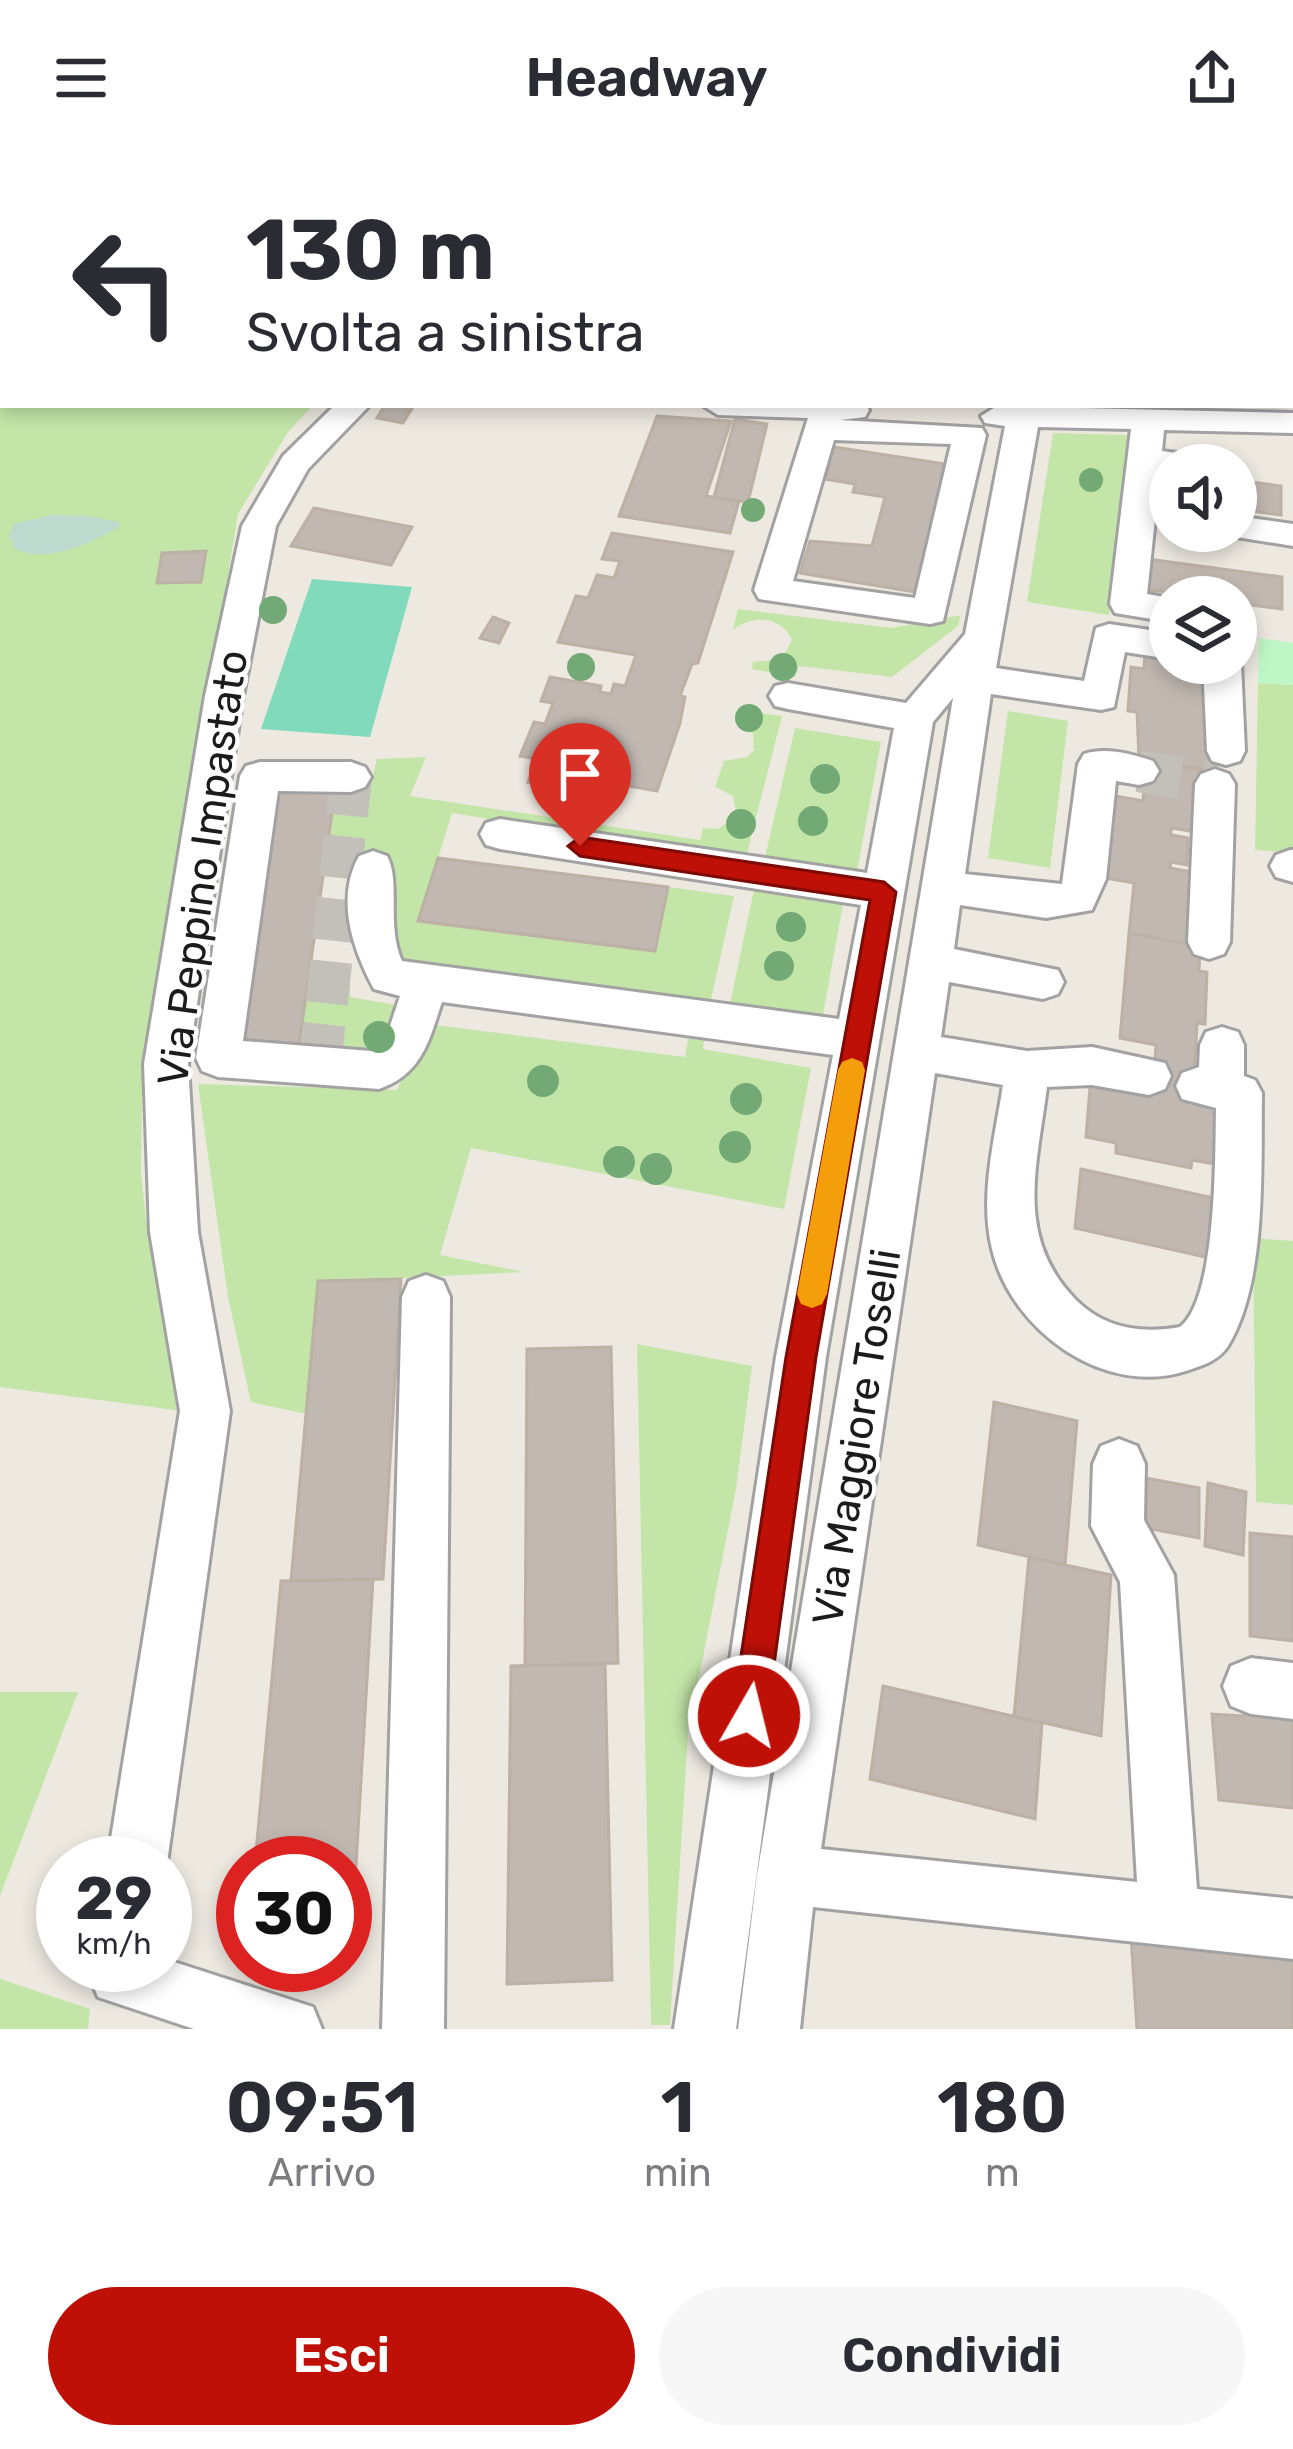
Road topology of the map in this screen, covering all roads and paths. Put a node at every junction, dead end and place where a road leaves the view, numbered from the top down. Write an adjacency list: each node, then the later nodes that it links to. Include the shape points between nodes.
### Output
1 (351, 408): 20 (street, Via Peppino Impastato, via 295,463 259,526)
2 (741, 408): 4 (street)
3 (1023, 417): 4 (street); 5 (street); 15 (street, Via Maggiore Toselli, via 983,636)
4 (824, 419): 4 (street, via 772,590 930,613 970,435)
5 (1149, 420): 6 (street); 7 (street)
6 (1293, 423)
7 (1145, 460): 8 (street); 9 (street)
8 (1149, 460)
9 (1149, 485)
10 (1257, 530): 12 (street)
11 (1149, 533): 13 (street, via 1128,604)
12 (1292, 535)
13 (1149, 607)
14 (1149, 643): 15 (street, via 1108,637 1099,712)
15 (963, 677): 18 (street, Via Maggiore Toselli); 25 (street, Via Maggiore Toselli)
16 (1222, 684): 28 (street)
17 (788, 697): 18 (street)
18 (915, 718): 24 (street, Via Maggiore Toselli)
19 (1139, 771): 25 (street, via 1098,764 1077,899 1046,902)
20 (212, 776): 21 (street); 39 (street, Via Peppino Impastato, via 166,1064 175,1232 206,1411)
21 (260, 776): 22 (street); 30 (street, via 218,1058 379,1070 405,1049)
22 (351, 777)
23 (500, 834): 27 (street)
24 (893, 836): 25 (street); 27 (street, Via Maggiore Toselli)
25 (948, 866): 29 (street, Via Maggiore Toselli)
26 (373, 867): 30 (street, via 371,947 389,977)
27 (884, 892): 32 (street, Via Maggiore Toselli)
28 (1208, 942)
29 (933, 962): 31 (street); 33 (street, Via Maggiore Toselli)
30 (426, 982): 32 (street)
31 (1043, 982)
32 (857, 1040): 46 (street, Via Maggiore Toselli, via 797,1380)
33 (918, 1052): 34 (street); 40 (street, Via Maggiore Toselli)
34 (1027, 1070): 35 (street, via 1012,1220 1021,1267 1060,1321 1092,1342 1156,1354 1190,1348 1210,1332 1220,1304 1239,1093); 36 (street, via 1092,1066)
35 (1214, 1074)
36 (1149, 1076)
37 (426, 1297): 45 (street)
38 (1119, 1464): 41 (street, via 1117,1526 1147,1575)
39 (141, 1836)
40 (787, 1875): 41 (street); 47 (street, Via Maggiore Toselli)
41 (1169, 1916): 42 (street)
42 (1293, 1929)
43 (174, 1992): 44 (street)
44 (291, 2029)
45 (413, 2029)
46 (705, 2029)
47 (769, 2029)

